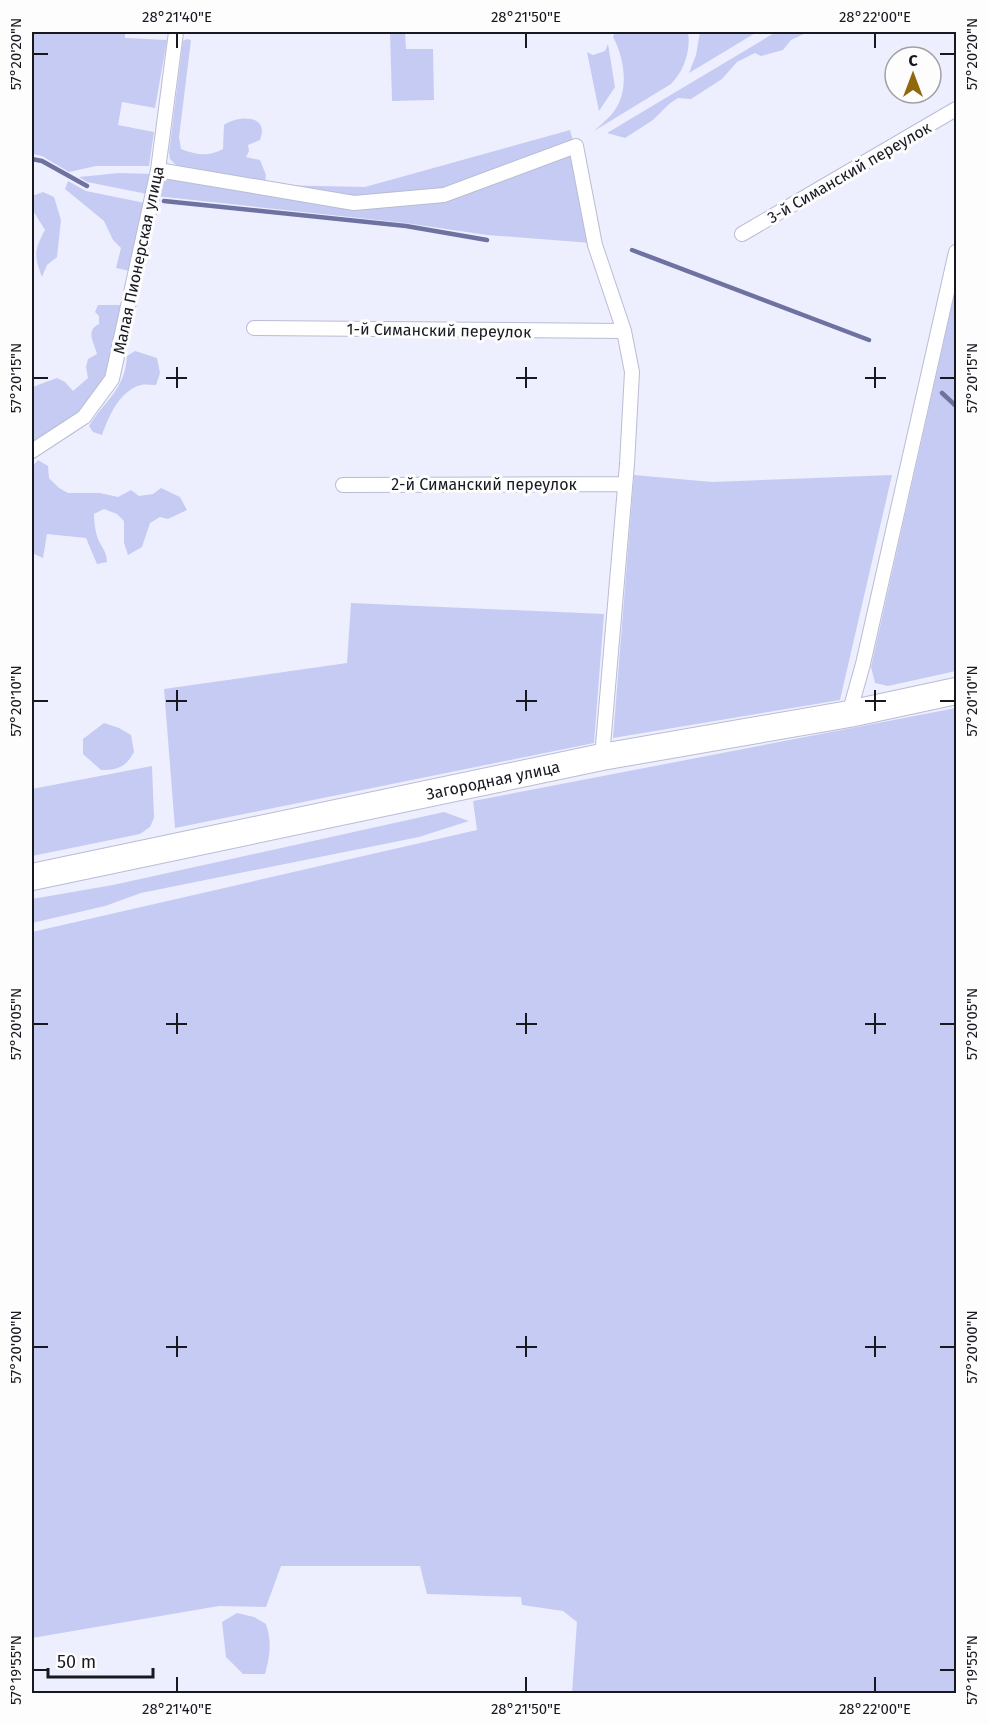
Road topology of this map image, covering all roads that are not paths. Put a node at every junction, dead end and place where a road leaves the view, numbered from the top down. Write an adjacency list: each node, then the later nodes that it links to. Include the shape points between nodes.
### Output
1 (176, 32): 3 (street, Малая Пионерская улица)
2 (957, 110): 4 (street, 3-й Симанский переулок)
3 (158, 170): 7 (street, via 354,203 444,195 576,146 595,245); 8 (street, Малая Пионерская улица, via 112,379 84,417)
4 (742, 234)
5 (957, 252): 12 (street)
6 (254, 328): 7 (street, 1-й Симанский переулок)
7 (624, 332): 10 (street, via 632,372)
8 (32, 451)
9 (343, 484): 10 (street, 2-й Симанский переулок)
10 (625, 484): 13 (street)
11 (957, 691): 12 (highway, Загородная улица)
12 (849, 714): 13 (highway, Загородная улица)
13 (602, 757): 14 (highway, Загородная улица)
14 (32, 878)

